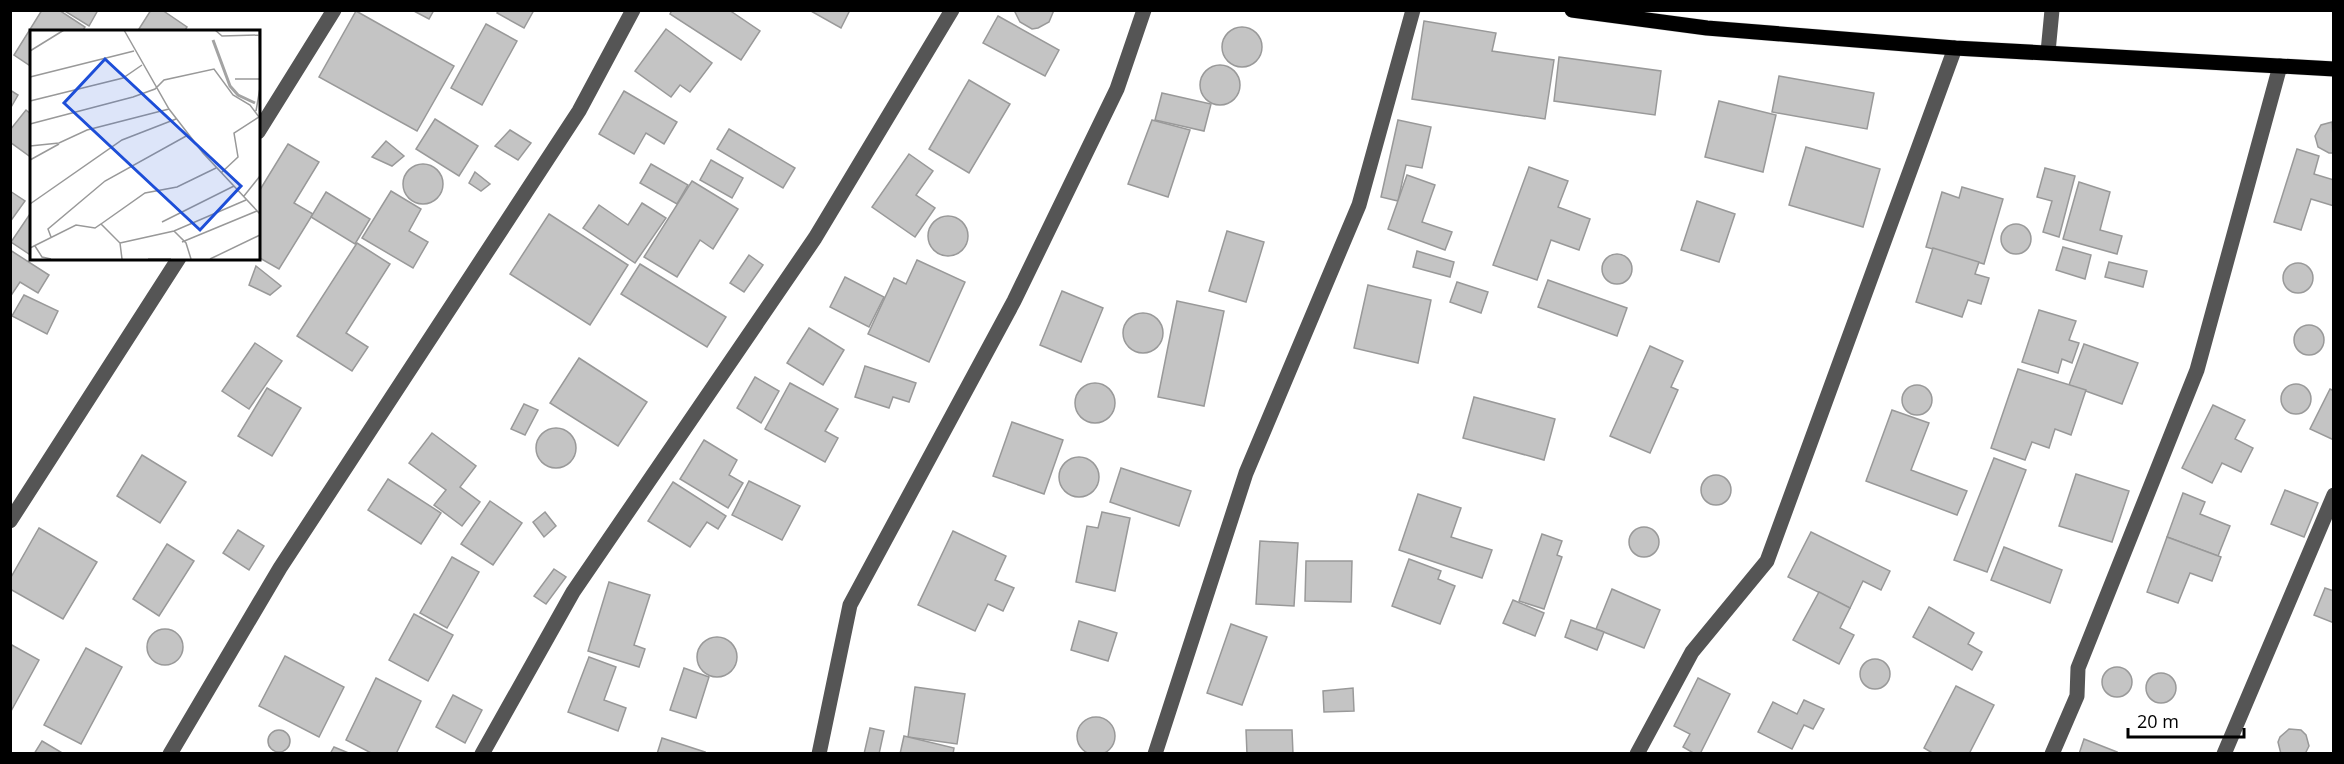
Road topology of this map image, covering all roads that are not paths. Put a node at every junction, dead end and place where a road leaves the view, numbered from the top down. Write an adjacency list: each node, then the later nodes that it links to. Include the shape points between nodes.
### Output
1 (334, 10): 12 (street)
2 (633, 10): 16 (street, via 579,111 280,568)
3 (952, 10): 17 (street, via 815,238 573,592)
4 (1144, 10): 18 (street, via 1117,89 1014,301 850,605)
5 (1413, 10): 19 (street, via 1359,205 1246,473)
6 (1572, 10): 8 (main road, via 1707,28)
7 (2052, 10): 9 (street)
8 (1955, 48): 9 (main road); 20 (street, via 1767,561 1692,652)
9 (2048, 52): 10 (main road)
10 (2280, 66): 11 (main road); 21 (street, via 2197,370 2078,668 2077,696)
11 (2334, 69)
12 (260, 129)
13 (178, 260): 15 (street)
14 (2334, 495): 22 (street)
15 (10, 520)
16 (170, 753)
17 (482, 753)
18 (819, 753)
19 (1155, 753)
20 (1638, 753)
21 (2052, 753)
22 (2224, 753)

